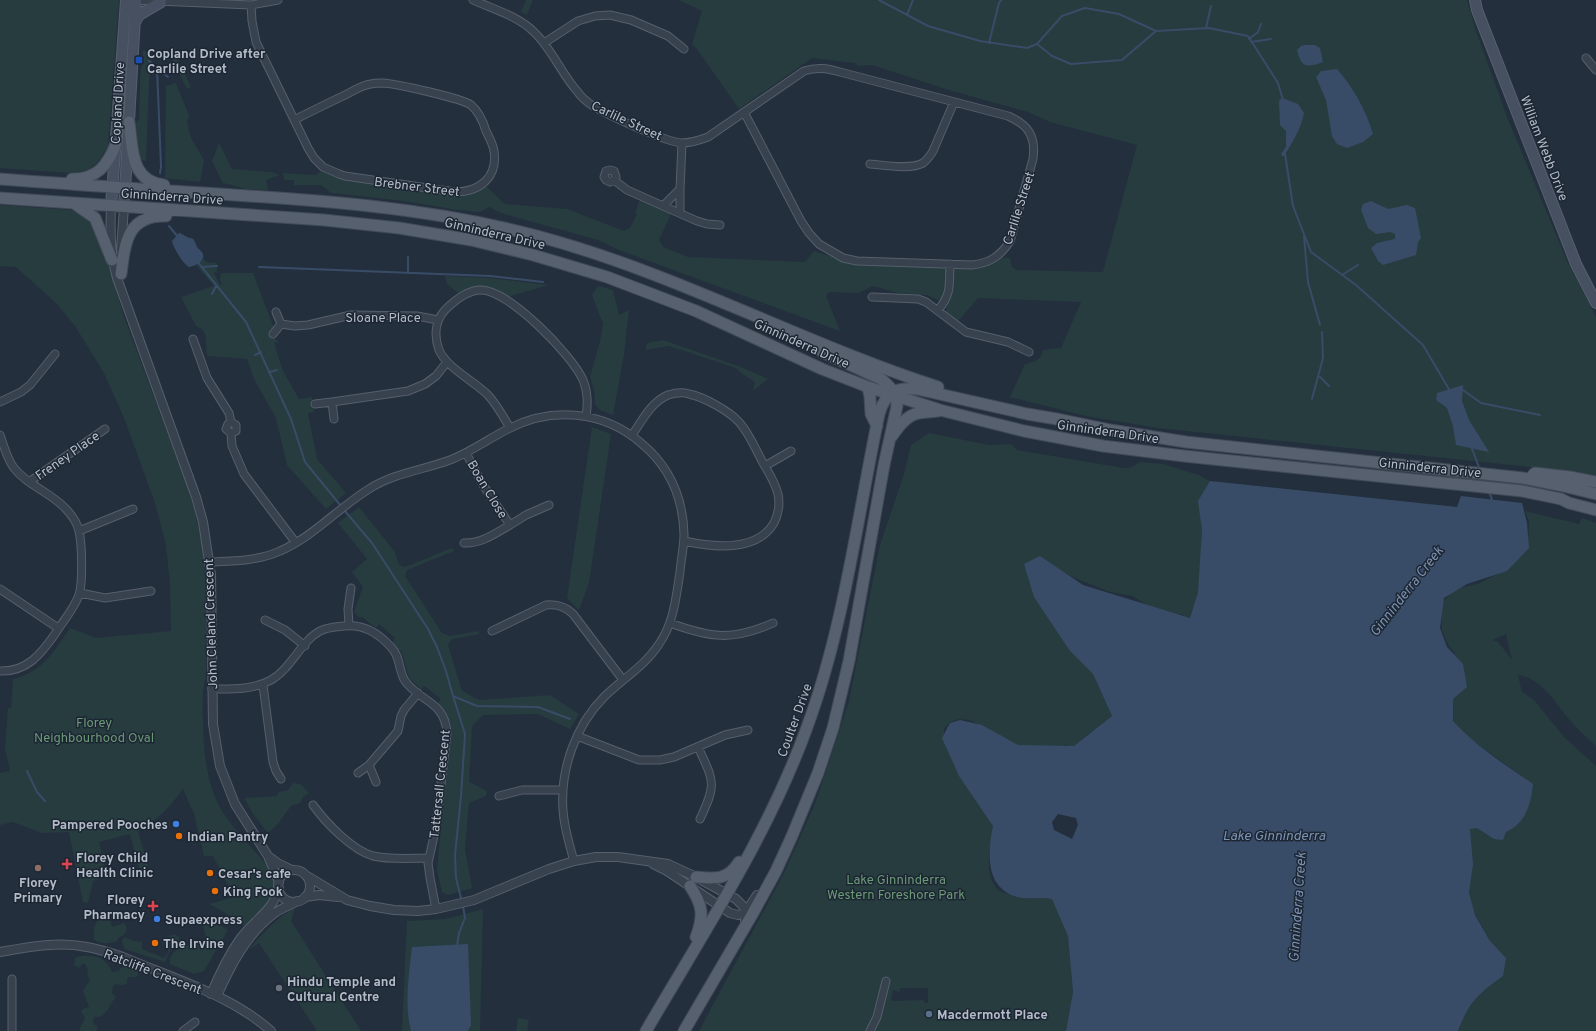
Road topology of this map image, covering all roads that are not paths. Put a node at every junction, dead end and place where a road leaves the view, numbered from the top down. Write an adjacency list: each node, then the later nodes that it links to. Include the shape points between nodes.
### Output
1 (133, 0): 4 (street); 7 (main road, Copland Drive); 17 (main road, Copland Drive, via 124,26)
2 (278, 0): 6 (street)
3 (473, 0): 8 (street, Carlile Street, via 525,25)
4 (166, 1): 6 (street); 7 (main road, via 139,14)
5 (1476, 4): 39 (main road, William Webb Drive, via 1576,264)
6 (251, 5): 14 (street, Brebner Street, via 256,42)
7 (134, 27): 15 (main road, Copland Drive)
8 (544, 43): 9 (street, via 578,21 610,15 631,20 668,36); 16 (street, Carlile Street, via 576,91 592,105 665,139)
9 (684, 49)
10 (1586, 58): 11 (street)
11 (1596, 70)
12 (954, 102): 13 (street, Carlile Street, via 829,69 813,68 804,71); 18 (street, via 933,151 923,163 908,166); 35 (street, Carlile Street, via 1018,120 1031,135 1034,149 1011,236 1004,250 982,264)
13 (744, 112): 16 (street, Carlile Street, via 708,137); 35 (street, Carlile Street, via 801,221 824,248 857,261)
14 (294, 120): 14 (street, Brebner Street, via 314,158 328,170 339,174 465,192 479,187 486,181 495,163 494,148 482,120 470,105 392,84 364,86)
15 (129, 122): 23 (main road, Copland Drive); 25 (main road, via 134,161 143,177 154,184)
16 (682, 143): 24 (street)
17 (116, 144): 21 (main road, via 107,162 92,176); 22 (main road, Copland Drive)
18 (870, 164)
19 (0, 179): 21 (main road, Ginninderra Drive)
20 (614, 180): 29 (street, via 627,190)
21 (33, 182): 22 (main road, Ginninderra Drive)
22 (112, 187): 23 (main road, Ginninderra Drive); 28 (main road, Copland Drive)
23 (125, 188): 25 (main road, Ginninderra Drive); 30 (main road, Copland Drive)
24 (680, 189): 29 (street); 31 (street)
25 (202, 192): 44 (main road, Ginninderra Drive, via 406,210 478,222 529,234 650,272)
26 (0, 198): 27 (main road, Ginninderra Drive)
27 (73, 203): 28 (main road, Ginninderra Drive); 34 (main road, via 95,218)
28 (111, 206): 30 (main road, Ginninderra Drive); 34 (street, John Cleland Crescent)
29 (663, 206): 31 (street)
30 (124, 207): 32 (main road, Ginninderra Drive); 36 (street, John Cleland Crescent)
31 (680, 213): 33 (street, via 702,222)
32 (206, 214): 36 (main road, via 154,215 140,222 131,232 124,250); 50 (main road, Ginninderra Drive, via 324,220 399,228 471,240 540,257 607,277 669,300)
33 (720, 225)
34 (112, 260): 37 (street, John Cleland Crescent)
35 (950, 264): 40 (street, via 949,292)
36 (121, 274): 37 (street, John Cleland Crescent)
37 (123, 297): 82 (street, John Cleland Crescent, via 196,497)
38 (872, 297): 40 (street, via 918,299)
39 (1596, 303)
40 (938, 310): 47 (street, via 966,332 1008,342)
41 (276, 312): 43 (street)
42 (438, 320): 43 (street, Sloane Place, via 417,316 351,315 308,326); 49 (street, via 436,340); 56 (street, via 446,309 471,291 491,291 500,296 550,337 579,372 587,393)
43 (281, 324): 45 (street)
44 (786, 330): 51 (main road, via 801,341 881,379); 58 (main road, Ginninderra Drive, via 891,372)
45 (273, 334)
46 (193, 339): 80 (street, via 208,378 228,413 231,422 226,427 227,431 231,433 232,446 244,474)
47 (1029, 352)
48 (56, 354): 52 (street, via 30,385)
49 (447, 362): 53 (street, via 436,376 408,391); 60 (street, via 488,395)
50 (868, 387): 51 (main road, Ginninderra Drive); 59 (main road, via 871,414)
51 (894, 393): 55 (main road, Ginninderra Drive); 58 (main road, Ginninderra Drive, via 917,389); 59 (main road, Coulter Drive, via 883,401); 64 (main road, via 896,406)
52 (0, 402)
53 (332, 402): 54 (street); 57 (street)
54 (315, 404)
55 (940, 410): 64 (main road, via 911,416 899,426); 72 (main road, Ginninderra Drive, via 1024,431 1103,446 1522,491)
56 (586, 416): 60 (street, via 552,414); 63 (street, via 616,425)
57 (334, 419)
58 (1057, 419): 68 (main road, Ginninderra Drive, via 1186,442)
59 (877, 426): 110 (main road, Coulter Drive, via 834,637 806,731 790,773)
60 (510, 428): 66 (street)
61 (105, 429): 69 (street, Freney Place)
62 (0, 435): 69 (street, via 14,468)
63 (632, 435): 67 (street, via 656,403 670,395 690,394 736,418); 79 (street, via 659,460 674,486 682,510)
64 (890, 439): 115 (main road, via 849,661 833,728 805,806)
65 (791, 451): 67 (street)
66 (466, 453): 77 (street, Boan Close, via 483,485); 80 (street, via 449,461 396,476 370,488)
67 (765, 466): 79 (street, via 778,494 779,504 776,520 763,536 748,542 724,546)
68 (1524, 478): 70 (main road, via 1535,473); 71 (main road, Ginninderra Drive)
69 (29, 482): 78 (street, via 64,506)
70 (1596, 482)
71 (1596, 494)
72 (1561, 499): 74 (main road); 76 (main road, Ginninderra Drive)
73 (549, 505): 77 (street, Boan Close, via 526,514)
74 (1596, 506)
75 (133, 509): 78 (street)
76 (1596, 510)
77 (510, 525): 81 (street, Boan Close, via 480,541)
78 (79, 531): 86 (street)
79 (684, 541): 88 (street)
80 (296, 543): 82 (street, via 270,555 252,559)
81 (464, 543)
82 (210, 562): 97 (street, John Cleland Crescent)
83 (351, 588): 90 (street)
84 (0, 589): 91 (street)
85 (151, 591): 86 (street, via 105,598)
86 (80, 593): 91 (street)
87 (265, 620): 93 (street, via 286,630)
88 (670, 623): 89 (street, via 715,636 754,632); 95 (street, via 660,644)
89 (773, 623)
90 (349, 625): 93 (street, Tattersall Crescent, via 319,631); 98 (street, Tattersall Crescent, via 368,629 392,648 397,655 404,679)
91 (58, 628): 94 (street, via 31,662 16,670)
92 (492, 631): 95 (street, via 546,605 563,606 573,614)
93 (305, 646): 96 (street, Tattersall Crescent, via 282,672)
94 (0, 671)
95 (623, 680): 100 (street, via 592,711)
96 (263, 684): 97 (street, Tattersall Crescent, via 242,689); 104 (street, via 273,762)
97 (212, 689): 111 (street, John Cleland Crescent, via 215,745 220,766 235,804)
98 (418, 693): 102 (street, via 404,710 398,731); 112 (street, Tattersall Crescent, via 441,712 446,724 436,828)
99 (748, 730): 101 (street, via 725,735)
100 (577, 736): 101 (street, via 626,756 646,761 674,757); 106 (street, via 568,762)
101 (698, 747): 109 (street, via 712,783 710,796)
102 (369, 765): 103 (street); 105 (street)
103 (358, 773)
104 (281, 779)
105 (376, 782)
106 (563, 790): 107 (street, via 522,790); 113 (street, via 565,826)
107 (499, 796)
108 (313, 805): 112 (street, via 327,823 370,855)
109 (700, 819)
110 (756, 843): 117 (main road, via 748,849 732,872 714,879); 119 (main road, Coulter Drive)
111 (268, 856): 114 (street, John Cleland Crescent); 118 (street, John Cleland Crescent)
112 (429, 858): 124 (street, Tattersall Crescent)
113 (574, 860): 117 (street, via 618,857 668,864); 124 (street, via 474,900)
114 (292, 870): 116 (street, via 299,870); 118 (street, via 282,876)
115 (776, 871): 125 (street, via 767,877); 126 (main road)
116 (307, 876): 120 (street, via 310,890); 121 (street)
117 (693, 882): 119 (street); 123 (street); 128 (main road, via 702,914)
118 (279, 885): 122 (street, via 285,899); 131 (street, via 274,902 240,940 224,966)
119 (727, 894): 123 (main road, Coulter Drive); 125 (street, via 742,904)
120 (305, 897): 121 (street, via 318,895); 122 (street)
121 (341, 898): 124 (street, via 394,910)
122 (297, 901): 131 (street, via 274,913 251,936)
123 (720, 906): 125 (street, via 738,916); 128 (main road, Coulter Drive)
124 (436, 909)
125 (746, 914): 126 (street)
126 (745, 927): 139 (main road)
127 (0, 952): 131 (street, Ratcliffe Crescent, via 29,947 87,946 123,957)
128 (692, 953): 132 (main road, Coulter Drive)
129 (12, 979): 134 (street)
130 (886, 981): 140 (street, via 877,1017)
131 (214, 995): 136 (street, Ratcliffe Crescent, via 240,1007)
132 (654, 1017): 137 (main road, Coulter Drive); 138 (main road)
133 (195, 1022): 135 (street)
134 (12, 1031)
135 (183, 1031)
136 (271, 1031)
137 (646, 1031)
138 (650, 1031)
139 (684, 1031)
140 (870, 1031)

